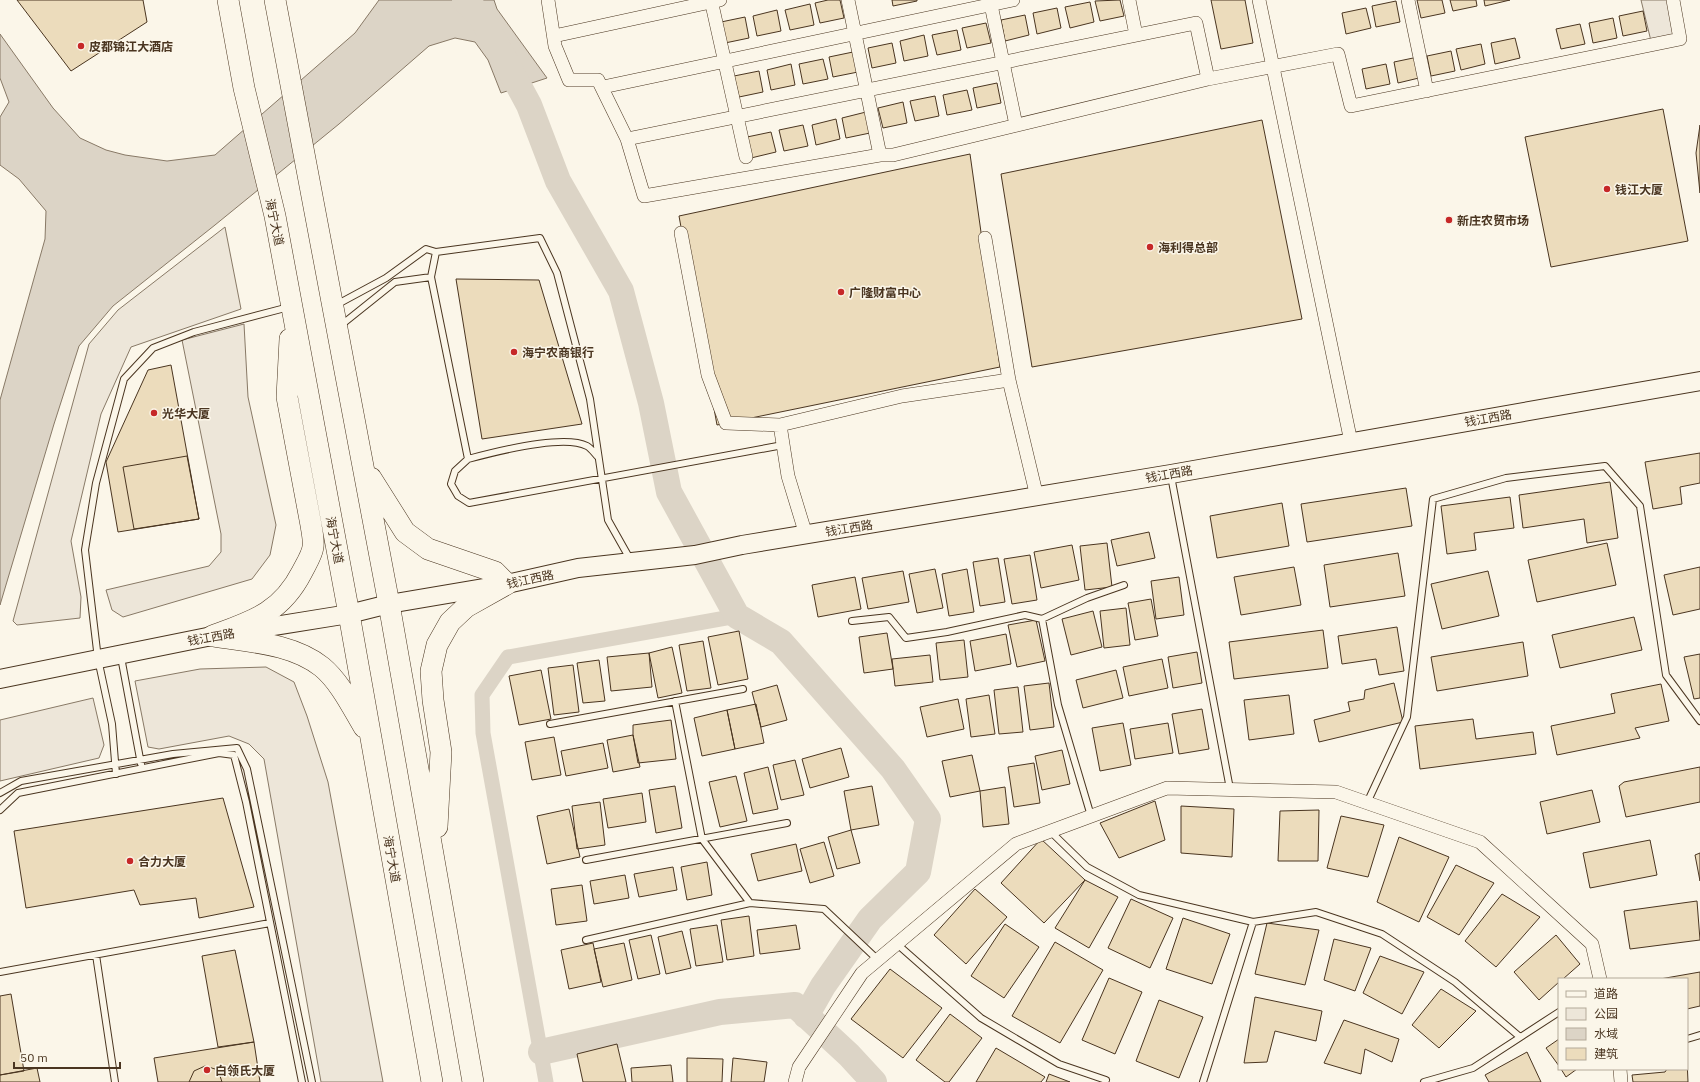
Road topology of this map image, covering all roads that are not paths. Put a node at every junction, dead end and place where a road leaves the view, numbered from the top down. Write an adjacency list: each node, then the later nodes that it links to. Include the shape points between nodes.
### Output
1 (228, 0): 31 (highway, 海宁大道, via 244,88 275,216)
2 (275, 0): 32 (highway)
3 (548, 0): 14 (street)
4 (848, 0): 12 (street)
5 (1013, 0): 11 (street)
6 (1128, 0): 13 (street)
7 (1259, 0): 17 (street)
8 (1408, 0): 21 (street)
9 (1673, 0): 21 (street, via 1680,39)
10 (714, 1): 14 (street); 15 (street)
11 (990, 2): 12 (street); 16 (street)
12 (855, 34): 15 (street); 20 (street)
13 (1136, 35): 16 (street); 18 (street, via 1196,23)
14 (554, 36): 19 (street, via 555,46 569,80 598,80)
15 (725, 61): 19 (street); 22 (street)
16 (1003, 62): 20 (street); 23 (street)
17 (1272, 68): 18 (street); 21 (street, via 1338,54 1352,106); 37 (street)
18 (1208, 79): 23 (street)
19 (603, 87): 24 (street)
20 (867, 90): 22 (street); 25 (street)
21 (1427, 91)
22 (737, 117): 24 (street); 26 (street)
23 (1016, 125): 25 (street, via 893,155)
24 (628, 139): 25 (street, via 644,196)
25 (880, 155)
26 (746, 157)
27 (681, 233): 36 (street, via 708,375 726,423)
28 (985, 238): 34 (street)
29 (436, 252): 30 (lane); 32 (lane, via 426,249 386,278); 39 (lane, via 540,238 559,280 590,399)
30 (431, 277): 33 (lane, via 395,282); 40 (lane)
31 (292, 307): 50 (highway, 海宁大道); 53 (highway, via 286,397 313,547 290,592 274,608 255,620); 55 (lane, via 194,332 153,348 124,380 96,483 85,550)
32 (333, 307): 33 (highway)
33 (337, 328): 41 (highway)
34 (1009, 380): 36 (street, via 902,396); 44 (street)
35 (1700, 381): 37 (main road, 钱江西路)
36 (780, 425): 38 (street)
37 (1351, 442): 42 (main road, 钱江西路)
38 (784, 445): 43 (lane); 45 (street, via 788,476)
39 (598, 457): 40 (lane, via 587,446 566,441 494,452); 43 (lane)
40 (468, 459): 43 (lane, via 455,471 452,484 458,496 469,503)
41 (363, 464): 47 (highway, via 404,532 428,549 495,572); 49 (highway)
42 (1171, 474): 44 (main road, 钱江西路); 66 (lane)
43 (602, 478): 46 (lane, via 608,520)
44 (1037, 497): 45 (main road, 钱江西路)
45 (806, 535): 46 (main road, 钱江西路, via 695,555)
46 (632, 562): 47 (main road, 钱江西路, via 578,568)
47 (507, 584): 49 (main road, 钱江西路); 75 (highway, via 466,607 450,622 437,645 431,671 441,752)
48 (1124, 585): 51 (lane, via 1087,598)
49 (389, 604): 50 (main road, 钱江西路); 75 (highway)
50 (349, 614): 53 (main road, 钱江西路); 61 (highway, 海宁大道)
51 (1042, 619): 52 (lane, via 1025,615 906,638 889,617); 70 (lane, via 1058,705)
52 (852, 621)
53 (212, 636): 54 (main road, 钱江西路); 61 (highway, via 301,653 322,667 340,687)
54 (121, 654): 55 (main road, 钱江西路); 62 (lane)
55 (98, 659): 56 (main road, 钱江西路); 63 (lane, via 112,724)
56 (0, 679)
57 (744, 689): 58 (lane)
58 (676, 701): 60 (lane); 73 (lane)
59 (1700, 721): 68 (lane, via 1666,675 1640,506 1605,466 1506,478 1433,499 1407,717)
60 (550, 724)
61 (371, 739): 94 (highway, 海宁大道)
62 (140, 760): 63 (lane); 64 (lane); 93 (lane, via 237,748 247,768)
63 (116, 764): 65 (lane); 67 (lane, via 21,781)
64 (143, 769): 65 (lane); 78 (lane, via 218,753 234,755)
65 (116, 774): 69 (lane, via 18,793)
66 (1230, 790): 68 (street, via 1336,792); 70 (street, via 1166,788)
67 (0, 793)
68 (1367, 803): 84 (street, via 1480,842 1592,944)
69 (0, 810)
70 (1091, 816): 72 (street)
71 (787, 824): 73 (lane)
72 (1050, 831): 77 (lane, via 1087,867 1139,895); 80 (street, via 1016,844)
73 (702, 839): 74 (lane); 76 (lane)
74 (586, 860)
75 (435, 865): 95 (highway)
76 (750, 903): 79 (lane); 82 (lane, via 824,909)
77 (1254, 922): 87 (lane, via 1316,912 1382,934 1455,982); 97 (lane)
78 (270, 923): 81 (lane); 92 (lane)
79 (586, 940)
80 (897, 944): 82 (street); 90 (lane, via 981,1018 1059,1064)
81 (96, 955): 83 (lane); 91 (lane)
82 (877, 960): 96 (street, via 862,973 805,1057)
83 (0, 972)
84 (1600, 978)
85 (1558, 1013): 87 (lane)
86 (1700, 1035): 88 (lane)
87 (1520, 1037): 98 (lane, via 1473,1068)
88 (1688, 1040)
89 (1620, 1070): 99 (street)
90 (1106, 1080)
91 (115, 1082)
92 (302, 1082)
93 (312, 1082)
94 (432, 1082)
95 (473, 1082)
96 (795, 1082)
97 (1203, 1082)
98 (1424, 1082)
99 (1621, 1082)

